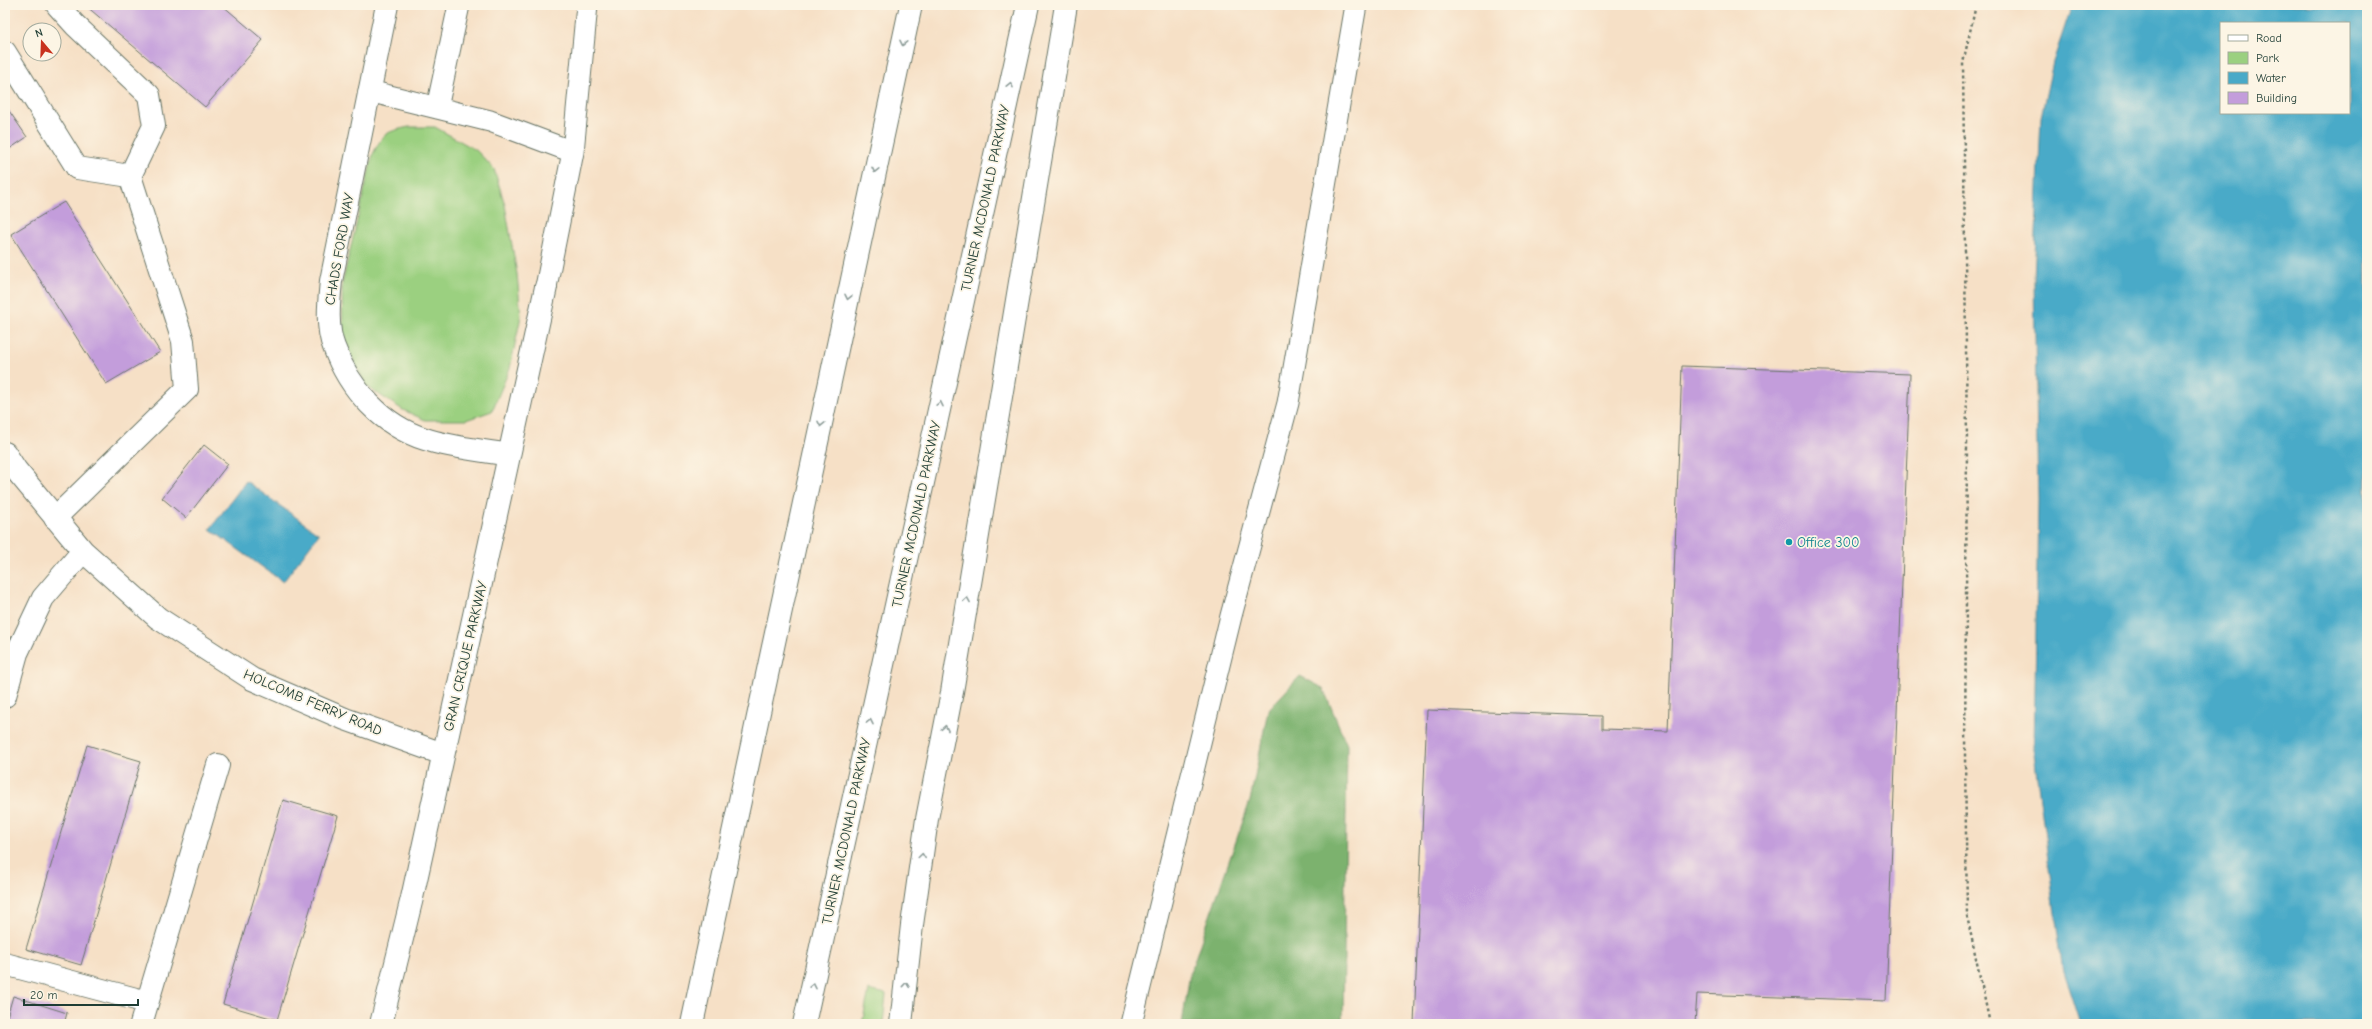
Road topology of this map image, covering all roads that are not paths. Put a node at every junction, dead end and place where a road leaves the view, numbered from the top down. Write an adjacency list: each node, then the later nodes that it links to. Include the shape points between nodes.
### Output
1 (57, 5): 13 (main road, via 74,25 149,94 154,126)
2 (387, 5): 10 (main road, CHADS FORD WAY)
3 (459, 5): 11 (lane)
4 (587, 5): 12 (lane)
5 (911, 5): 26 (main road, one-way to 26)
6 (1028, 5): 27 (main road, TURNER MCDONALD PARKWAY, one-way to 6)
7 (1066, 5): 28 (main road, one-way to 7, via 927,819 955,676)
8 (1356, 5): 29 (lane, via 1288,403 1231,616)
9 (5, 52): 13 (main road, via 77,168)
10 (369, 91): 11 (lane); 16 (main road, CHADS FORD WAY, via 331,281 328,316 333,347 356,391 393,424 425,439)
11 (437, 108): 12 (lane, via 490,121)
12 (573, 152): 14 (lane)
13 (130, 176): 17 (main road, via 184,342 187,389)
14 (546, 287): 16 (main road, GRAN CRIQUE PARKWAY)
15 (5, 453): 17 (main road, HOLCOMB FERRY ROAD)
16 (510, 455): 20 (main road, GRAN CRIQUE PARKWAY)
17 (56, 518): 18 (main road, HOLCOMB FERRY ROAD)
18 (83, 551): 19 (main road, via 43,598 17,653); 20 (main road, HOLCOMB FERRY ROAD, via 158,618 252,679 345,719)
19 (5, 696)
20 (443, 754): 25 (main road, GRAN CRIQUE PARKWAY)
21 (218, 765): 23 (main road)
22 (5, 964): 23 (main road)
23 (147, 1002): 24 (main road)
24 (141, 1024)
25 (381, 1024)
26 (692, 1024)
27 (804, 1024)
28 (901, 1024)
29 (1131, 1024)

